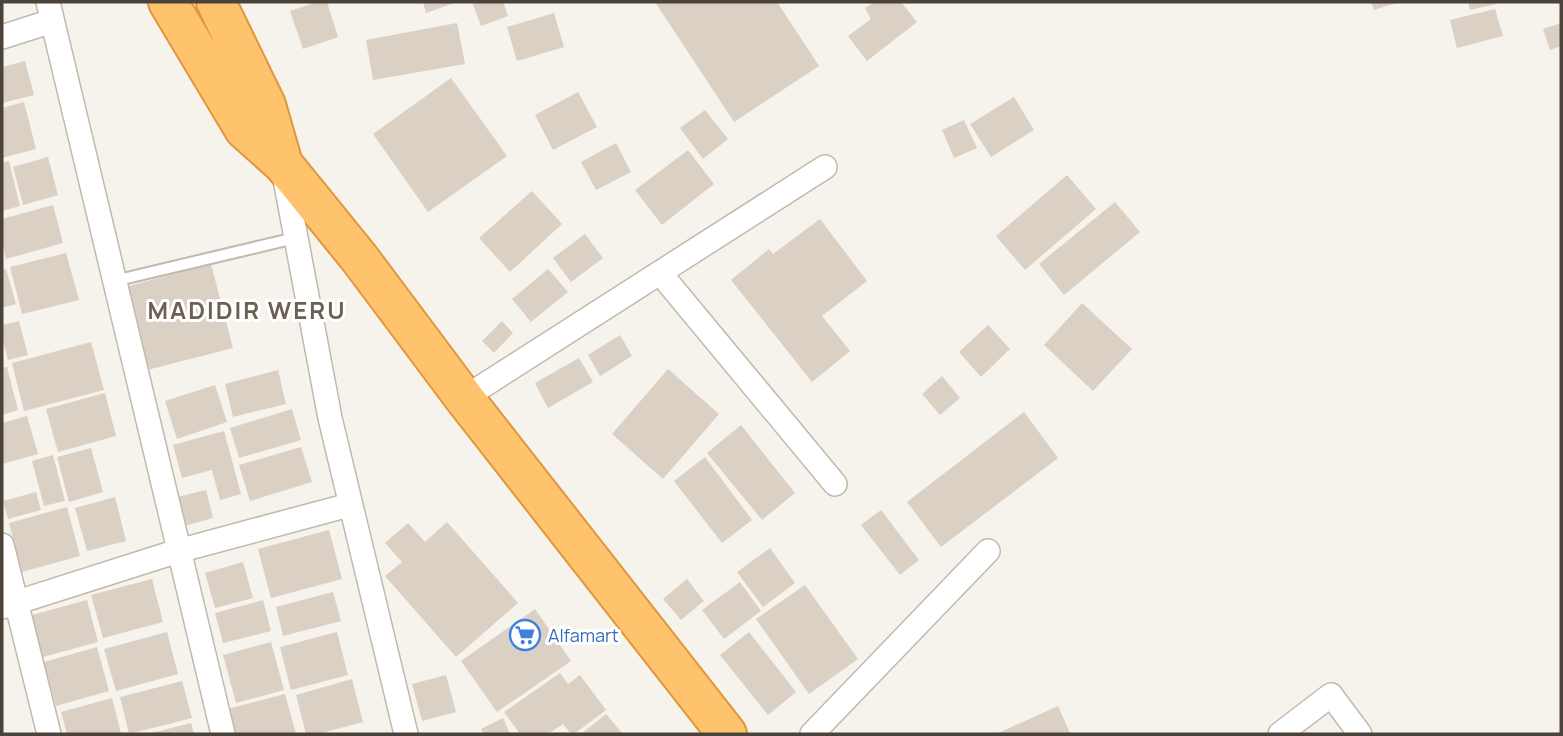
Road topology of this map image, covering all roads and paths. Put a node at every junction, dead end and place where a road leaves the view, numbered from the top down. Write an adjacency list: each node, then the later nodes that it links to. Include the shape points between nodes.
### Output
1 (168, 2): 5 (highway, via 244,129)
2 (216, 2): 5 (highway, via 266,105)
3 (50, 11): 4 (street); 9 (street)
4 (2, 37)
5 (283, 164): 7 (street); 10 (highway)
6 (825, 167): 8 (street)
7 (295, 238): 9 (lane); 12 (street)
8 (660, 273): 10 (street); 11 (street)
9 (114, 281): 14 (street)
10 (464, 398): 20 (highway)
11 (835, 484)
12 (349, 505): 14 (street); 19 (street)
13 (2, 545): 16 (street)
14 (178, 551): 16 (street); 18 (street)
15 (988, 551): 21 (street)
16 (9, 605): 17 (street)
17 (49, 734)
18 (223, 734)
19 (406, 734)
20 (727, 734)
21 (812, 734)
22 (1280, 734): 23 (street, via 1331,695)
23 (1360, 734)

